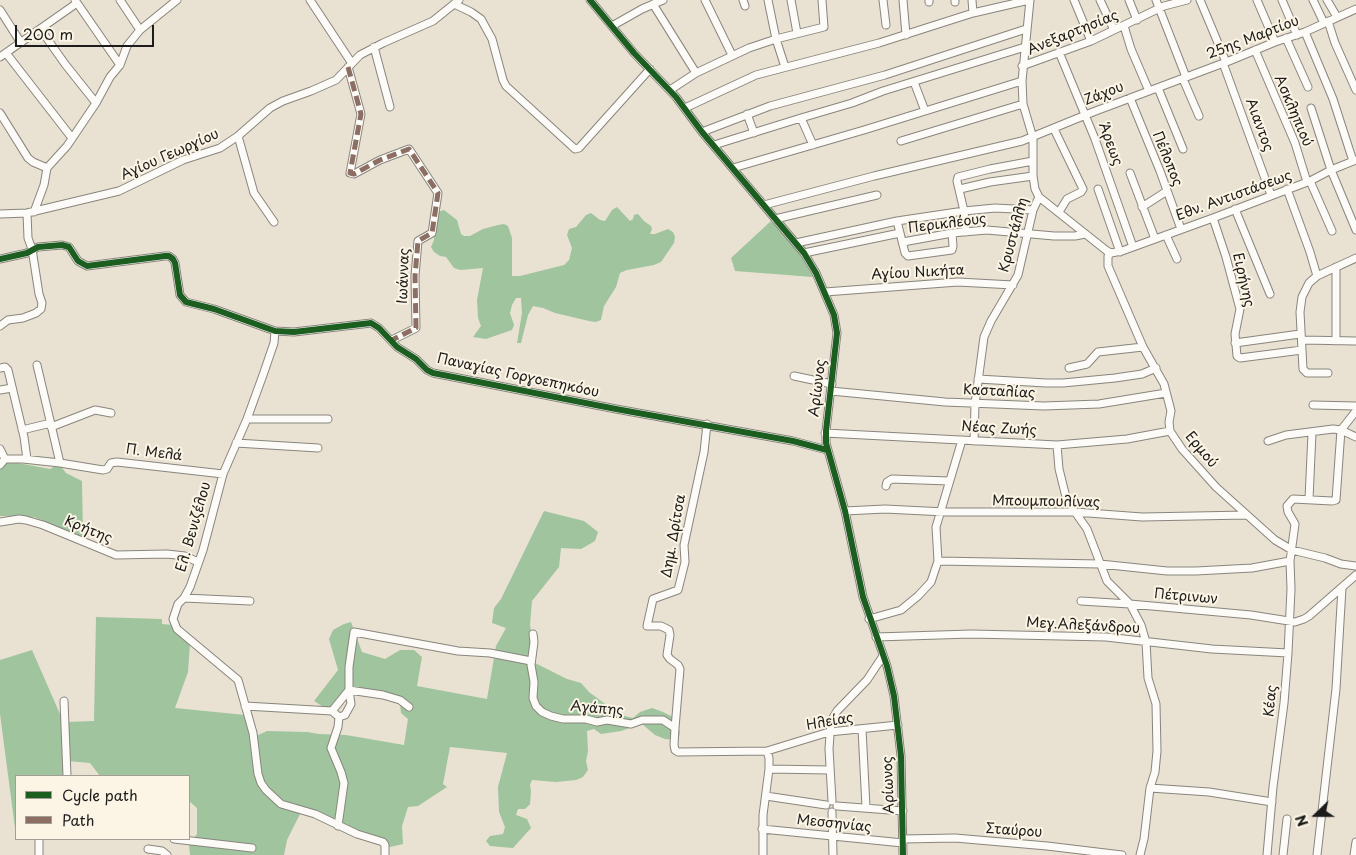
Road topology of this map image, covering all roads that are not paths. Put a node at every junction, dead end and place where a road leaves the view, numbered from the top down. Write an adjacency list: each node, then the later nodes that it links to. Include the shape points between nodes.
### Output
1 (120, 0): 37 (street)
2 (310, 0): 56 (street)
3 (590, 0): 34 (street, Αρίωνος)
4 (704, 0): 53 (street)
5 (768, 0): 45 (street)
6 (791, 0): 41 (street)
7 (822, 0): 41 (street, via 824,27)
8 (883, 0): 33 (street)
9 (903, 0): 42 (street)
10 (972, 0): 29 (street)
11 (1030, 0): 29 (street); 38 (street, Κρυστάλλη)
12 (1074, 0): 46 (street)
13 (1100, 0): 39 (street)
14 (1129, 0): 31 (street)
15 (1156, 0): 26 (street)
16 (1187, 0): 26 (street, Ανεξαρτησίας)
17 (1200, 0): 55 (street, Αιαντος)
18 (1256, 0): 47 (street)
19 (1282, 0): 43 (street)
20 (1313, 0): 32 (street)
21 (1327, 0): 30 (street)
22 (76, 2): 36 (street); 57 (street)
23 (173, 2): 37 (street)
24 (456, 2): 50 (street, Αγίου Γεωργίου, via 433,21); 60 (street, via 481,19 492,39 506,86 575,149)
25 (656, 2): 34 (street); 61 (street)
26 (1159, 9): 31 (street, Ανεξαρτησίας); 62 (street)
27 (1356, 9): 30 (street, 25ης Μαρτίου)
28 (0, 10): 48 (street)
29 (973, 13): 42 (street)
30 (1337, 17): 32 (street, 25ης Μαρτίου)
31 (1137, 20): 35 (street, Ανεξαρτησίας)
32 (1326, 22): 40 (street, 25ης Μαρτίου); 68 (street)
33 (886, 25)
34 (612, 26): 60 (street, Αρίωνος)
35 (1124, 26): 39 (street, Ανεξαρτησίας); 69 (street)
36 (41, 30): 48 (street); 71 (street)
37 (140, 30): 57 (street, via 127,46)
38 (1026, 30): 49 (street, Κρυστάλλη); 78 (street)
39 (1114, 30): 46 (street, Ανεξαρτησίας)
40 (1305, 32): 43 (street, 25ης Μαρτίου); 93 (street)
41 (797, 33): 45 (street)
42 (906, 35): 59 (street)
43 (1297, 35): 44 (street, 25ης Μαρτίου)
44 (1286, 38): 47 (street, 25ης Μαρτίου); 65 (street)
45 (776, 39): 53 (street); 59 (street)
46 (1091, 41): 52 (street, Ανεξαρτησίας)
47 (1275, 42): 51 (street, 25ης Μαρτίου)
48 (21, 43): 54 (street)
49 (1025, 46): 58 (street, Κρυστάλλη); 64 (street)
50 (374, 47): 56 (street, Αγίου Γεωργίου); 73 (street)
51 (1255, 50): 55 (street, 25ης Μαρτίου); 99 (street, Ασκληπιού)
52 (1059, 52): 58 (street, Ανεξαρτησίας); 79 (street, Άρεως)
53 (732, 54): 61 (street)
54 (3, 55): 86 (street)
55 (1224, 63): 62 (street, 25ης Μαρτίου); 105 (street, Αιαντος)
56 (350, 64): 85 (street, Αγίου Γεωργίου, via 342,75 325,86 270,108); 147 (street, Ιωάννας, via 361,114 350,172 354,174 409,149 438,193 432,233 418,241 416,328)
57 (120, 65): 71 (street)
58 (1022, 66): 63 (street, Κρυστάλλη)
59 (785, 67): 74 (street, via 756,75)
60 (650, 69): 67 (street, Αρίωνος)
61 (696, 73): 67 (street)
62 (1184, 78): 66 (street, Ζάχου); 80 (street)
63 (1022, 81): 72 (street, Κρυστάλλη); 76 (street)
64 (914, 82): 76 (street); 81 (street)
65 (1308, 87)
66 (1158, 88): 69 (street, Ζάχου); 91 (street)
67 (670, 90): 74 (street, Αρίωνος)
68 (1356, 90)
69 (1149, 91): 70 (street, Ζάχου)
70 (1130, 98): 79 (street, Ζάχου); 103 (street, Πέλοπος)
71 (96, 104): 86 (street)
72 (1023, 104): 87 (street, Κρυστάλλη); 88 (street)
73 (390, 107)
74 (684, 108): 83 (street, Αρίωνος)
75 (1311, 108): 96 (street)
76 (925, 111): 90 (street)
77 (0, 113): 94 (street, via 28,158)
78 (747, 114): 83 (street); 84 (street)
79 (1086, 115): 82 (street, Ζάχου); 131 (street, Άρεως)
80 (1199, 116)
81 (801, 118): 84 (street); 90 (street)
82 (1054, 129): 87 (street, Ζάχου); 112 (street, via 1083,189 1067,198)
83 (702, 132): 89 (street, Αρίωνος)
84 (754, 133): 89 (street)
85 (238, 136): 113 (street, Αγίου Γεωργίου, via 220,148 183,160 119,191); 118 (street, via 254,193)
86 (72, 138): 94 (street)
87 (1033, 138): 92 (street, Κρυστάλλη); 107 (street, Ζάχου)
88 (901, 141)
89 (714, 145): 95 (street, Αρίωνος)
90 (813, 145): 95 (street)
91 (1183, 149)
92 (1033, 161): 98 (street, Κρυστάλλη); 100 (street, via 960,176 957,179)
93 (1355, 161): 96 (street, Εθν. Αντιστάσεως)
94 (47, 168): 113 (street, via 44,185)
95 (733, 168): 107 (street, Αρίωνος)
96 (1330, 170): 99 (street, Εθν. Αντιστάσεως); 120 (street)
97 (1130, 173): 108 (street)
98 (1033, 176): 100 (street); 106 (street, Κρυστάλλη)
99 (1308, 182): 102 (street, Εθν. Αντιστάσεως); 122 (street, Ασκληπιού)
100 (960, 189): 111 (street)
101 (1098, 189): 133 (street)
102 (1287, 189): 105 (street, Εθν. Αντιστάσεως); 140 (street)
103 (1167, 191): 108 (street); 119 (street, Πέλοπος)
104 (878, 195): 116 (street)
105 (1271, 195): 109 (street, Εθν. Αντιστάσεως)
106 (1039, 197): 110 (street, Κρυστάλλη); 112 (street)
107 (764, 205): 116 (street, Αρίωνος)
108 (1142, 207): 128 (street)
109 (1236, 209): 115 (street, Εθν. Αντιστάσεως); 143 (street)
110 (1034, 210): 111 (street, via 995,208); 125 (street, Κρυστάλλη)
111 (964, 211): 117 (street); 121 (street)
112 (1059, 212): 126 (street)
113 (30, 213): 114 (street, Αγίου Γεωργίου); 132 (street, via 28,238)
114 (0, 214)
115 (1213, 218): 119 (street, Εθν. Αντιστάσεως); 150 (street, Ειρήνης, via 1240,309)
116 (775, 219): 130 (street, Αρίωνος)
117 (897, 221): 123 (street); 130 (street)
118 (274, 222)
119 (1180, 230): 127 (street, Εθν. Αντιστάσεως)
120 (1356, 230)
121 (966, 232): 124 (street, Περικλέους); 125 (street, Περικλέους)
122 (1332, 232)
123 (900, 233): 129 (street); 134 (street)
124 (952, 233): 129 (street, Περικλέους); 129 (street, via 953,246 950,250 908,256)
125 (1029, 233): 126 (street, Περικλέους); 141 (street, Κρυστάλλη, via 1018,275)
126 (1085, 234): 135 (street)
127 (1166, 235): 128 (street, Εθν. Αντιστάσεως); 138 (street)
128 (1155, 239): 131 (street, Εθν. Αντιστάσεως)
129 (903, 242)
130 (796, 243): 134 (street, Αρίωνος)
131 (1133, 247): 133 (street, Εθν. Αντιστάσεως)
132 (32, 249): 137 (street, Παναγίας Γοργοεπηκόου); 144 (street, via 41,309); 145 (street, Παναγίας Γοργοεπηκόου, via 66,246 82,265 92,267 169,256 175,263 180,295 186,302)
133 (1120, 252): 135 (street)
134 (804, 253): 142 (street, Αρίωνος)
135 (1111, 253): 151 (street, Ερμού, via 1108,266)
136 (1356, 258): 139 (street)
137 (0, 259)
138 (1177, 259)
139 (1336, 267): 140 (street); 148 (street)
140 (1317, 276): 146 (street, via 1302,297)
141 (1012, 285): 142 (street, Αγίου Νικήτα, via 958,282); 159 (street, Κρυστάλλη, via 984,337)
142 (825, 292): 161 (street, Αρίωνος, via 837,327)
143 (1270, 294)
144 (0, 326)
145 (275, 331): 147 (street, Παναγίας Γοργοεπηκόου, via 294,332 371,323); 169 (street, Ελ. Βενιζέλου, via 274,343)
146 (1301, 337): 148 (street); 150 (street); 152 (street)
147 (392, 340): 171 (street, Παναγίας Γοργοεπηκόου, via 396,347 433,373)
148 (1336, 341): 149 (street)
149 (1356, 341)
150 (1235, 343): 152 (street, via 1237,356 1242,358)
151 (1143, 347): 155 (street, via 1098,352 1088,364); 156 (street, Ερμού)
152 (1302, 350): 157 (street, via 1305,372)
153 (38, 365): 172 (street)
154 (0, 368): 160 (street, via 7,368)
155 (1069, 368)
156 (1156, 368): 159 (street, via 1142,374 1063,383); 163 (street, Ερμού)
157 (1328, 373)
158 (794, 376): 161 (street, Κασταλίας)
159 (978, 378): 164 (street, Κρυστάλλη)
160 (12, 388): 162 (street); 173 (street)
161 (831, 388): 164 (street, Κασταλίας); 176 (street, Αρίωνος)
162 (0, 390)
163 (1166, 393): 164 (street, Κασταλίας, via 1072,406); 175 (street, Ερμού, via 1171,411)
164 (975, 404): 180 (street, Κρυστάλλη)
165 (1313, 405): 166 (street)
166 (1356, 406)
167 (1356, 411): 174 (street)
168 (111, 413): 172 (street, via 95,410)
169 (247, 419): 170 (street); 182 (street, Ελ. Βενιζέλου)
170 (328, 419)
171 (706, 424): 186 (street, Παναγίας Γοργοεπηκόου, via 793,440); 226 (street, Δημ. Δρίτσα, via 704,452 678,590 653,599 647,626 661,626 669,630 667,655 680,669)
172 (51, 425): 173 (street); 189 (street)
173 (22, 430): 187 (street)
174 (1341, 430): 177 (street); 178 (street); 193 (street, via 1334,501)
175 (1170, 431): 183 (street, Νέας Ζωής, via 1127,439); 197 (street, Ερμού, via 1196,465)
176 (825, 433): 179 (street, Νέας Ζωής); 186 (street, Αρίωνος)
177 (1312, 433): 181 (street); 193 (street)
178 (1356, 437)
179 (962, 440): 180 (street, Νέας Ζωής); 191 (street)
180 (974, 440): 183 (street, Νέας Ζωής)
181 (1268, 440)
182 (236, 443): 184 (street); 190 (street, Ελ. Βενιζέλου)
183 (1057, 445): 196 (street, via 1058,469 1066,497)
184 (318, 448)
185 (0, 449): 188 (street)
186 (827, 450): 194 (street, Αρίωνος)
187 (26, 460): 188 (street, Π. Μελά); 189 (street, Π. Μελά)
188 (2, 462)
189 (60, 463): 190 (street, Π. Μελά, via 107,470 117,462)
190 (223, 474): 202 (street, Ελ. Βενιζέλου)
191 (949, 481): 192 (street, via 892,479); 195 (street)
192 (886, 486)
193 (1309, 499): 199 (street, Κέας, via 1293,499 1287,506 1295,524)
194 (845, 511): 195 (street, Μπουμπουλίνας); 211 (street, Αρίωνος)
195 (942, 512): 196 (street, Μπουμπουλίνας); 200 (street, via 936,528)
196 (1075, 512): 197 (street, Μπουμπουλίνας, via 1142,517); 203 (street, via 1087,529)
197 (1247, 515): 199 (street, Ερμού)
198 (0, 523): 202 (street, Κρήτης, via 26,520 116,555 167,554 185,556)
199 (1292, 550): 201 (street, Κέας); 204 (street)
200 (938, 561): 203 (street); 211 (street, via 931,582 918,596 896,613)
201 (1290, 561): 203 (street, via 1252,568 1196,572); 212 (street, Κέας)
202 (198, 562): 207 (street, Ελ. Βενιζέλου)
203 (1100, 564): 210 (street, via 1107,581)
204 (1356, 566)
205 (1356, 576): 206 (street)
206 (1342, 588): 212 (street, via 1304,620); 259 (street, via 1336,689)
207 (184, 598): 208 (street); 221 (street, Ελ. Βενιζέλου, via 178,604 173,619 177,629 236,676)
208 (250, 601)
209 (1080, 602): 210 (street, Πέτρινων)
210 (1130, 604): 212 (street, Πέτρινων); 215 (street)
211 (869, 619): 214 (street, Αρίωνος)
212 (1290, 620): 216 (street, Κέας)
213 (533, 634): 218 (street, Αγάπης)
214 (876, 638): 215 (street, Μεγ.Αλεξάνδρου, via 971,634 1106,637); 217 (street, Αρίωνος)
215 (1146, 642): 216 (street, Μεγ.Αλεξάνδρου); 233 (street, via 1148,678 1156,704 1157,726 1155,772)
216 (1288, 653): 235 (street, Κέας)
217 (883, 656): 225 (street, Αρίωνος, via 893,690); 228 (street, via 863,685 837,711)
218 (531, 661): 219 (street, via 354,632); 226 (street, Αγάπης, via 533,698 542,712 563,719 597,722 631,724 642,720 663,720)
219 (349, 690): 222 (street, via 383,695 400,700); 223 (street); 224 (street, via 350,704 345,715)
220 (64, 702): 232 (street)
221 (245, 706): 223 (street); 240 (street, Ελ. Βενιζέλου, via 261,784 281,804 315,814)
222 (409, 707)
223 (332, 711): 224 (street)
224 (339, 716): 240 (street, via 331,748 344,783)
225 (898, 725): 227 (street, Ηλείας); 238 (street, Αρίωνος)
226 (675, 728): 229 (street, via 674,745 678,752)
227 (862, 729): 228 (street, Ηλείας); 237 (street)
228 (829, 732): 229 (street, Ηλείας); 231 (street)
229 (767, 751): 230 (street)
230 (769, 769): 231 (street); 234 (street)
231 (830, 770): 236 (street)
232 (67, 775)
233 (1150, 788): 235 (street, via 1209,792); 256 (street)
234 (766, 796): 236 (street); 241 (street)
235 (1272, 802): 257 (street, Κέας)
236 (832, 806): 237 (street); 242 (street)
237 (866, 807): 238 (street)
238 (902, 811): 245 (street, Αρίωνος)
239 (1287, 819): 258 (street)
240 (338, 826): 251 (street, via 383,842)
241 (762, 829): 242 (street, Μεσσηνίας); 252 (street)
242 (833, 836): 245 (street, Μεσσηνίας); 253 (street)
243 (39, 840): 249 (street)
244 (183, 840): 247 (street)
245 (903, 841): 254 (street, Αρίωνος); 255 (street, Σταύρου, via 955,838)
246 (1356, 842): 260 (street)
247 (252, 848)
248 (148, 849): 250 (street)
249 (39, 855)
250 (167, 855)
251 (385, 855)
252 (763, 855)
253 (833, 855)
254 (903, 855)
255 (1122, 855)
256 (1140, 855)
257 (1268, 855)
258 (1283, 855)
259 (1317, 855)
260 (1354, 855)

